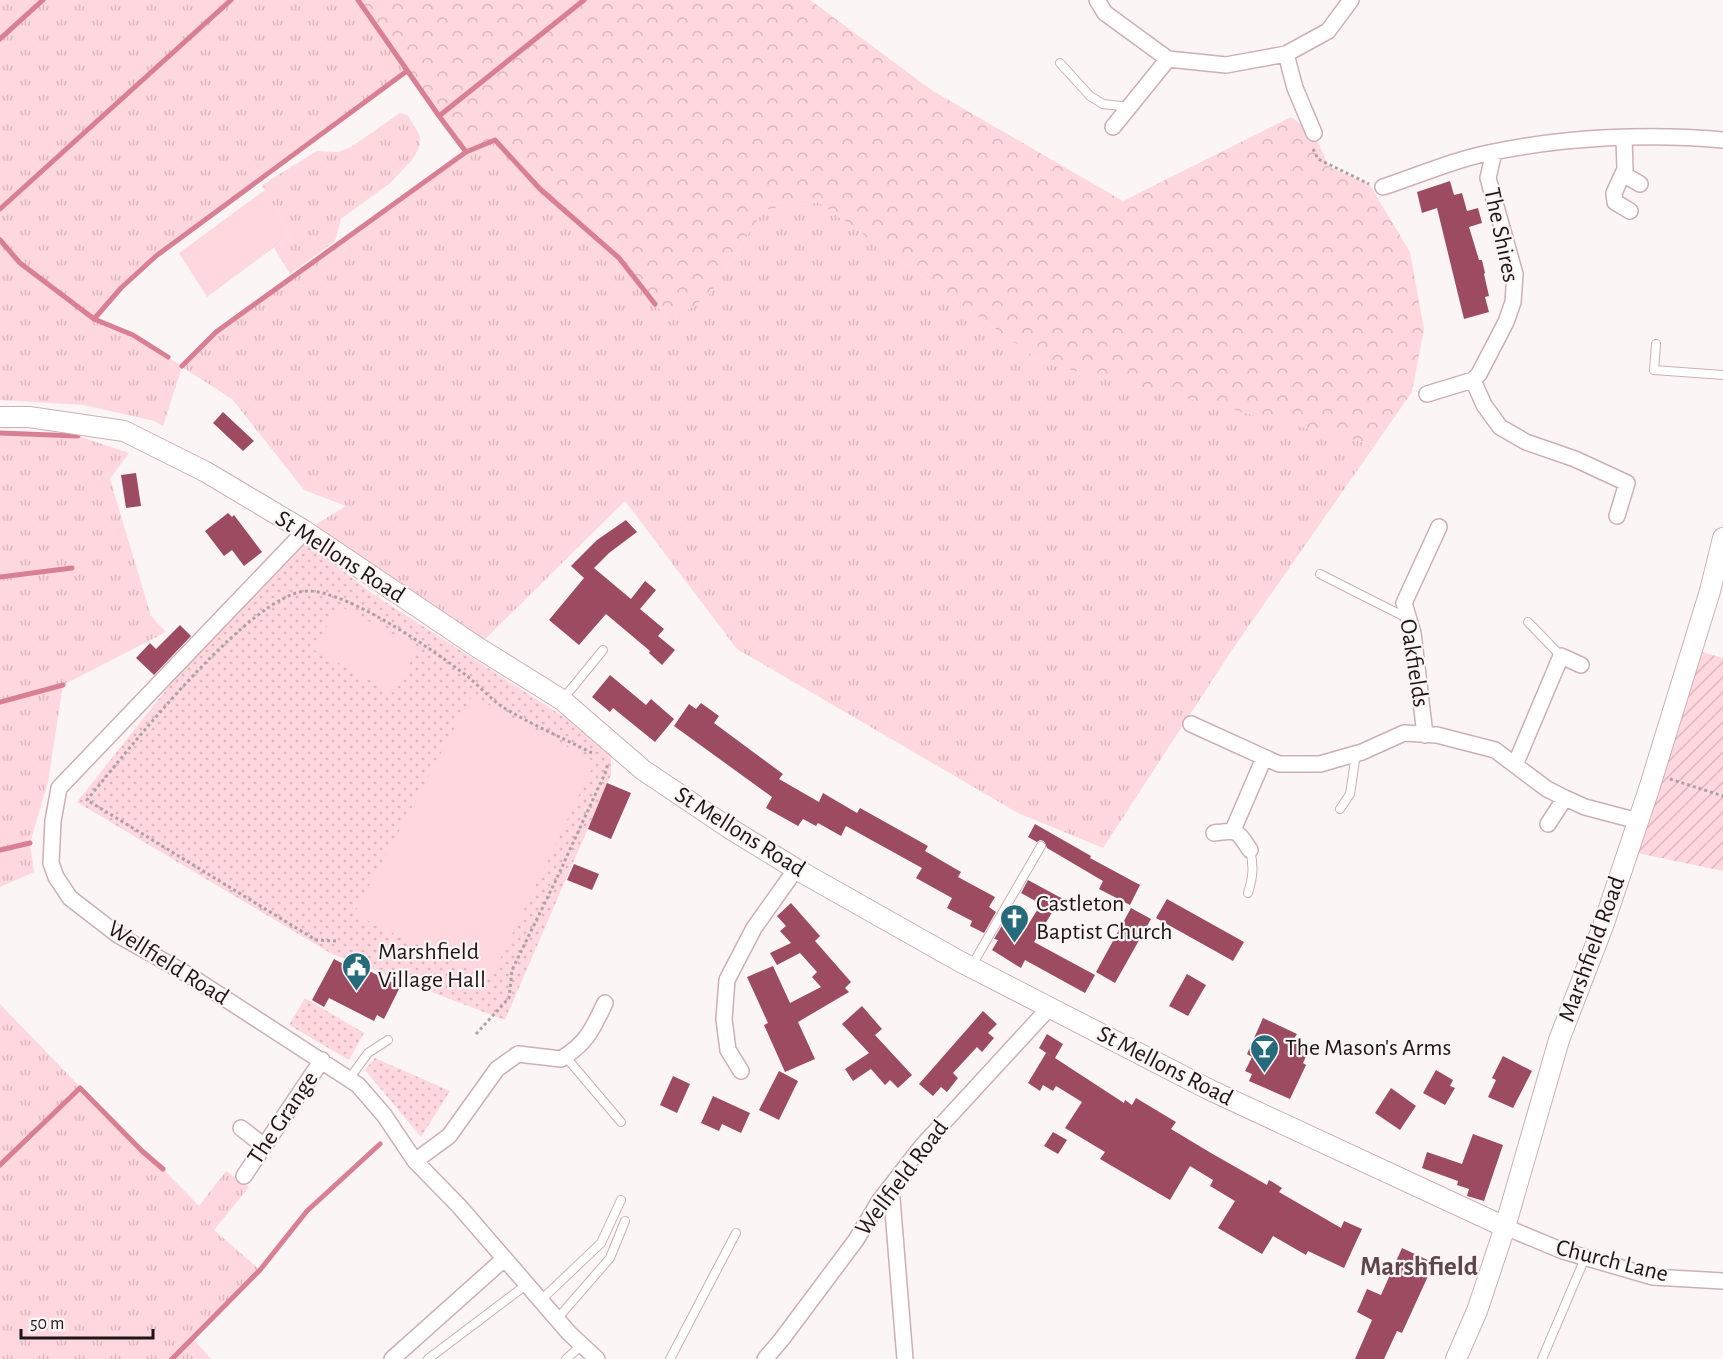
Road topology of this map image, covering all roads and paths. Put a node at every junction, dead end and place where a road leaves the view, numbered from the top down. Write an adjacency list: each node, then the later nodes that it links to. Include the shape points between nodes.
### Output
1 (1097, 0): 4 (street, via 1105,13)
2 (1351, 0): 3 (street, via 1328,31)
3 (1286, 54): 4 (street, via 1226,65); 8 (street)
4 (1168, 58): 6 (street)
5 (1060, 63): 6 (lane, via 1090,96 1103,104)
6 (1129, 107): 7 (street)
7 (1113, 127)
8 (1314, 133): 14 (path, via 1310,142 1318,159)
9 (1624, 138): 10 (street, The Shires); 11 (street, The Shires); 12 (street)
10 (1723, 140)
11 (1494, 152): 14 (street, The Shires); 18 (street, The Shires, via 1488,178 1515,274 1513,302 1493,349)
12 (1623, 174): 13 (street); 15 (street, via 1614,193 1616,202)
13 (1640, 184)
14 (1383, 187)
15 (1630, 211)
16 (1656, 344): 17 (lane, via 1654,370)
17 (1723, 375)
18 (1473, 380): 19 (street); 21 (street, via 1500,427 1526,442 1627,483)
19 (1427, 394)
20 (0, 417): 23 (street, St Mellons Road, via 28,417 124,431 206,472)
21 (1617, 516)
22 (1440, 527): 26 (street, Oakfields, via 1404,603)
23 (305, 531): 31 (street, St Mellons Road); 58 (street, Wellfield Road, via 59,788 51,862 56,878 70,898 118,935)
24 (1723, 538): 39 (street, Marshfield Road)
25 (1320, 574): 26 (lane)
26 (1408, 619): 33 (street, Oakfields)
27 (1528, 622): 29 (lane)
28 (603, 650): 31 (lane)
29 (1561, 656): 30 (street); 38 (street)
30 (1581, 665)
31 (562, 700): 49 (street, St Mellons Road, via 643,770)
32 (1191, 724): 36 (street, Oakfields)
33 (1425, 735): 34 (street, Oakfields, via 1404,733); 38 (street, Oakfields, via 1495,750)
34 (1356, 754): 36 (street, Oakfields, via 1320,764 1279,764); 42 (lane, via 1350,794)
35 (597, 756): 51 (path, via 500,705 429,648 356,606 308,591 263,612 182,686 87,800 316,940)
36 (1264, 758): 45 (street)
37 (607, 761): 55 (path, via 598,789 512,970 509,998)
38 (1515, 765): 41 (street, Oakfields)
39 (1654, 772): 40 (path); 43 (street, Marshfield Road)
40 (1723, 796)
41 (1564, 798): 43 (street, Oakfields); 44 (street)
42 (1340, 809)
43 (1638, 821): 69 (street, Marshfield Road, via 1559,1041)
44 (1548, 824)
45 (1233, 830): 46 (street); 48 (street)
46 (1214, 833)
47 (1041, 846): 52 (lane)
48 (1250, 850): 50 (lane, via 1254,864)
49 (795, 869): 52 (street, St Mellons Road); 59 (street, via 754,928 727,980 724,1019 728,1050)
50 (1248, 893)
51 (336, 941)
52 (971, 967): 54 (street, St Mellons Road)
53 (605, 1003): 57 (street, via 591,1034)
54 (1050, 1007): 66 (street, Wellfield Road, via 930,1137); 69 (street, St Mellons Road, via 1210,1090)
55 (476, 1034)
56 (388, 1040): 60 (lane, via 368,1053)
57 (565, 1056): 61 (lane); 64 (street, via 561,1059 518,1054 497,1069 449,1136)
58 (322, 1060): 60 (street, Wellfield Road); 63 (street, The Grange)
59 (741, 1071)
60 (349, 1079): 64 (street, Wellfield Road, via 384,1115)
61 (621, 1122)
62 (241, 1128): 63 (street)
63 (264, 1146): 65 (street, The Grange)
64 (415, 1161): 72 (street, Wellfield Road)
65 (244, 1176)
66 (891, 1186): 83 (street, Wellfield Road, via 856,1240); 84 (street)
67 (621, 1200): 75 (lane, via 601,1243)
68 (624, 1221): 76 (lane, via 610,1258)
69 (1505, 1227): 71 (street, Church Lane); 85 (street, Marshfield Road)
70 (736, 1233): 82 (lane)
71 (1585, 1258): 73 (street, Church Lane, via 1653,1277); 86 (lane)
72 (504, 1260): 74 (street, Wellfield Road); 78 (street)
73 (1723, 1281)
74 (526, 1285): 75 (street, Wellfield Road); 79 (lane)
75 (540, 1301): 76 (street, Wellfield Road)
76 (557, 1319): 77 (street, Wellfield Road)
77 (582, 1345): 80 (lane); 81 (street, Wellfield Road)
78 (392, 1359)
79 (428, 1359)
80 (566, 1359)
81 (597, 1359)
82 (669, 1359)
83 (765, 1359)
84 (905, 1359)
85 (1456, 1359)
86 (1542, 1359)

